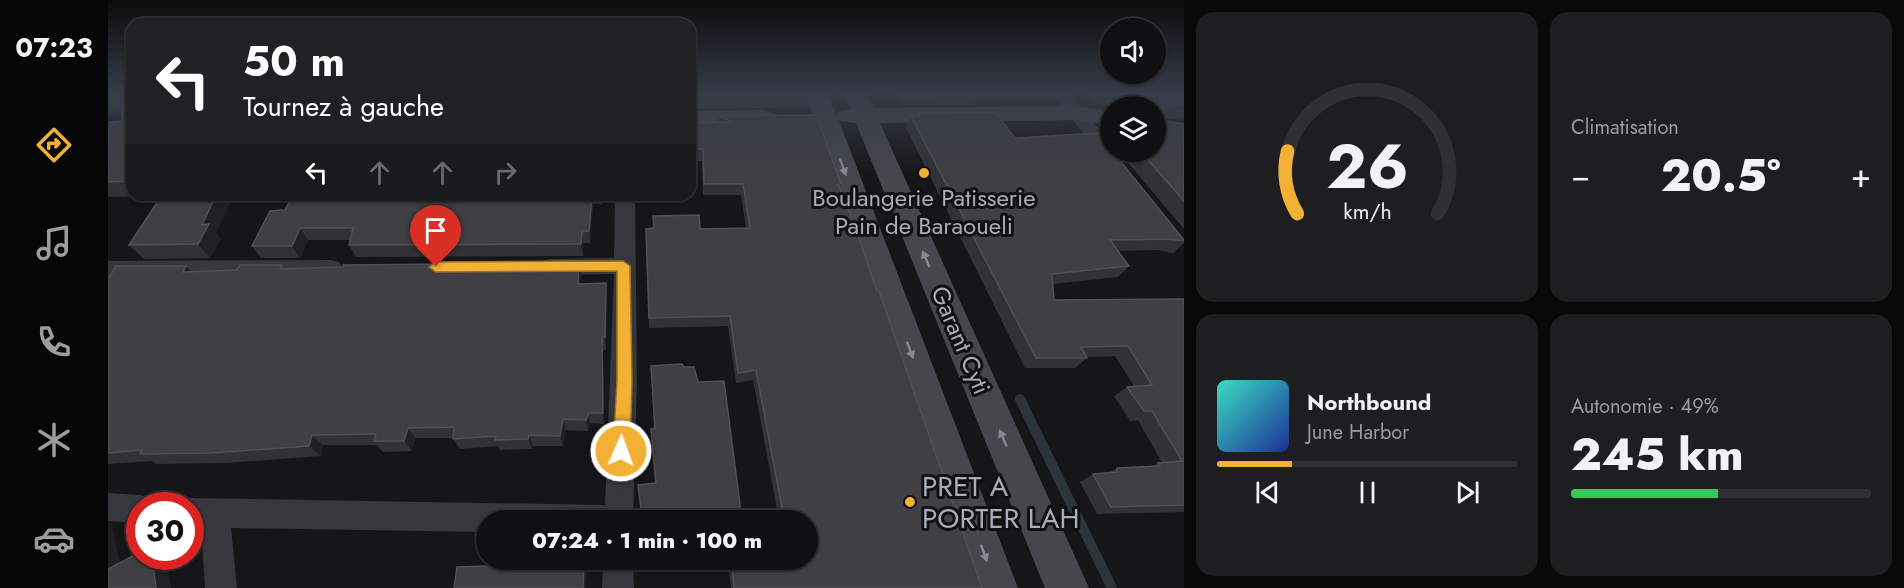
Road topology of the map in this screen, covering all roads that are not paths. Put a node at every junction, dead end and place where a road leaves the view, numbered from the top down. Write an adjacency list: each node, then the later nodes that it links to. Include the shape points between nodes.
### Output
1 (809, 119): 19 (main road, Garant Cyti, one-way to 19)
2 (867, 119): 20 (main road, Garant Cyti, one-way to 2)
3 (1081, 119): 4 (street)
4 (1126, 176)
5 (625, 201): 6 (street)
6 (623, 266): 7 (street); 12 (street)
7 (527, 267)
8 (348, 268): 9 (street)
9 (108, 269)
10 (108, 507): 11 (street)
11 (126, 508)
12 (619, 510)
13 (204, 514): 15 (street)
14 (204, 518): 17 (street)
15 (476, 518)
16 (618, 570): 18 (street)
17 (221, 588)
18 (618, 588)
19 (996, 588)
20 (1067, 588)

